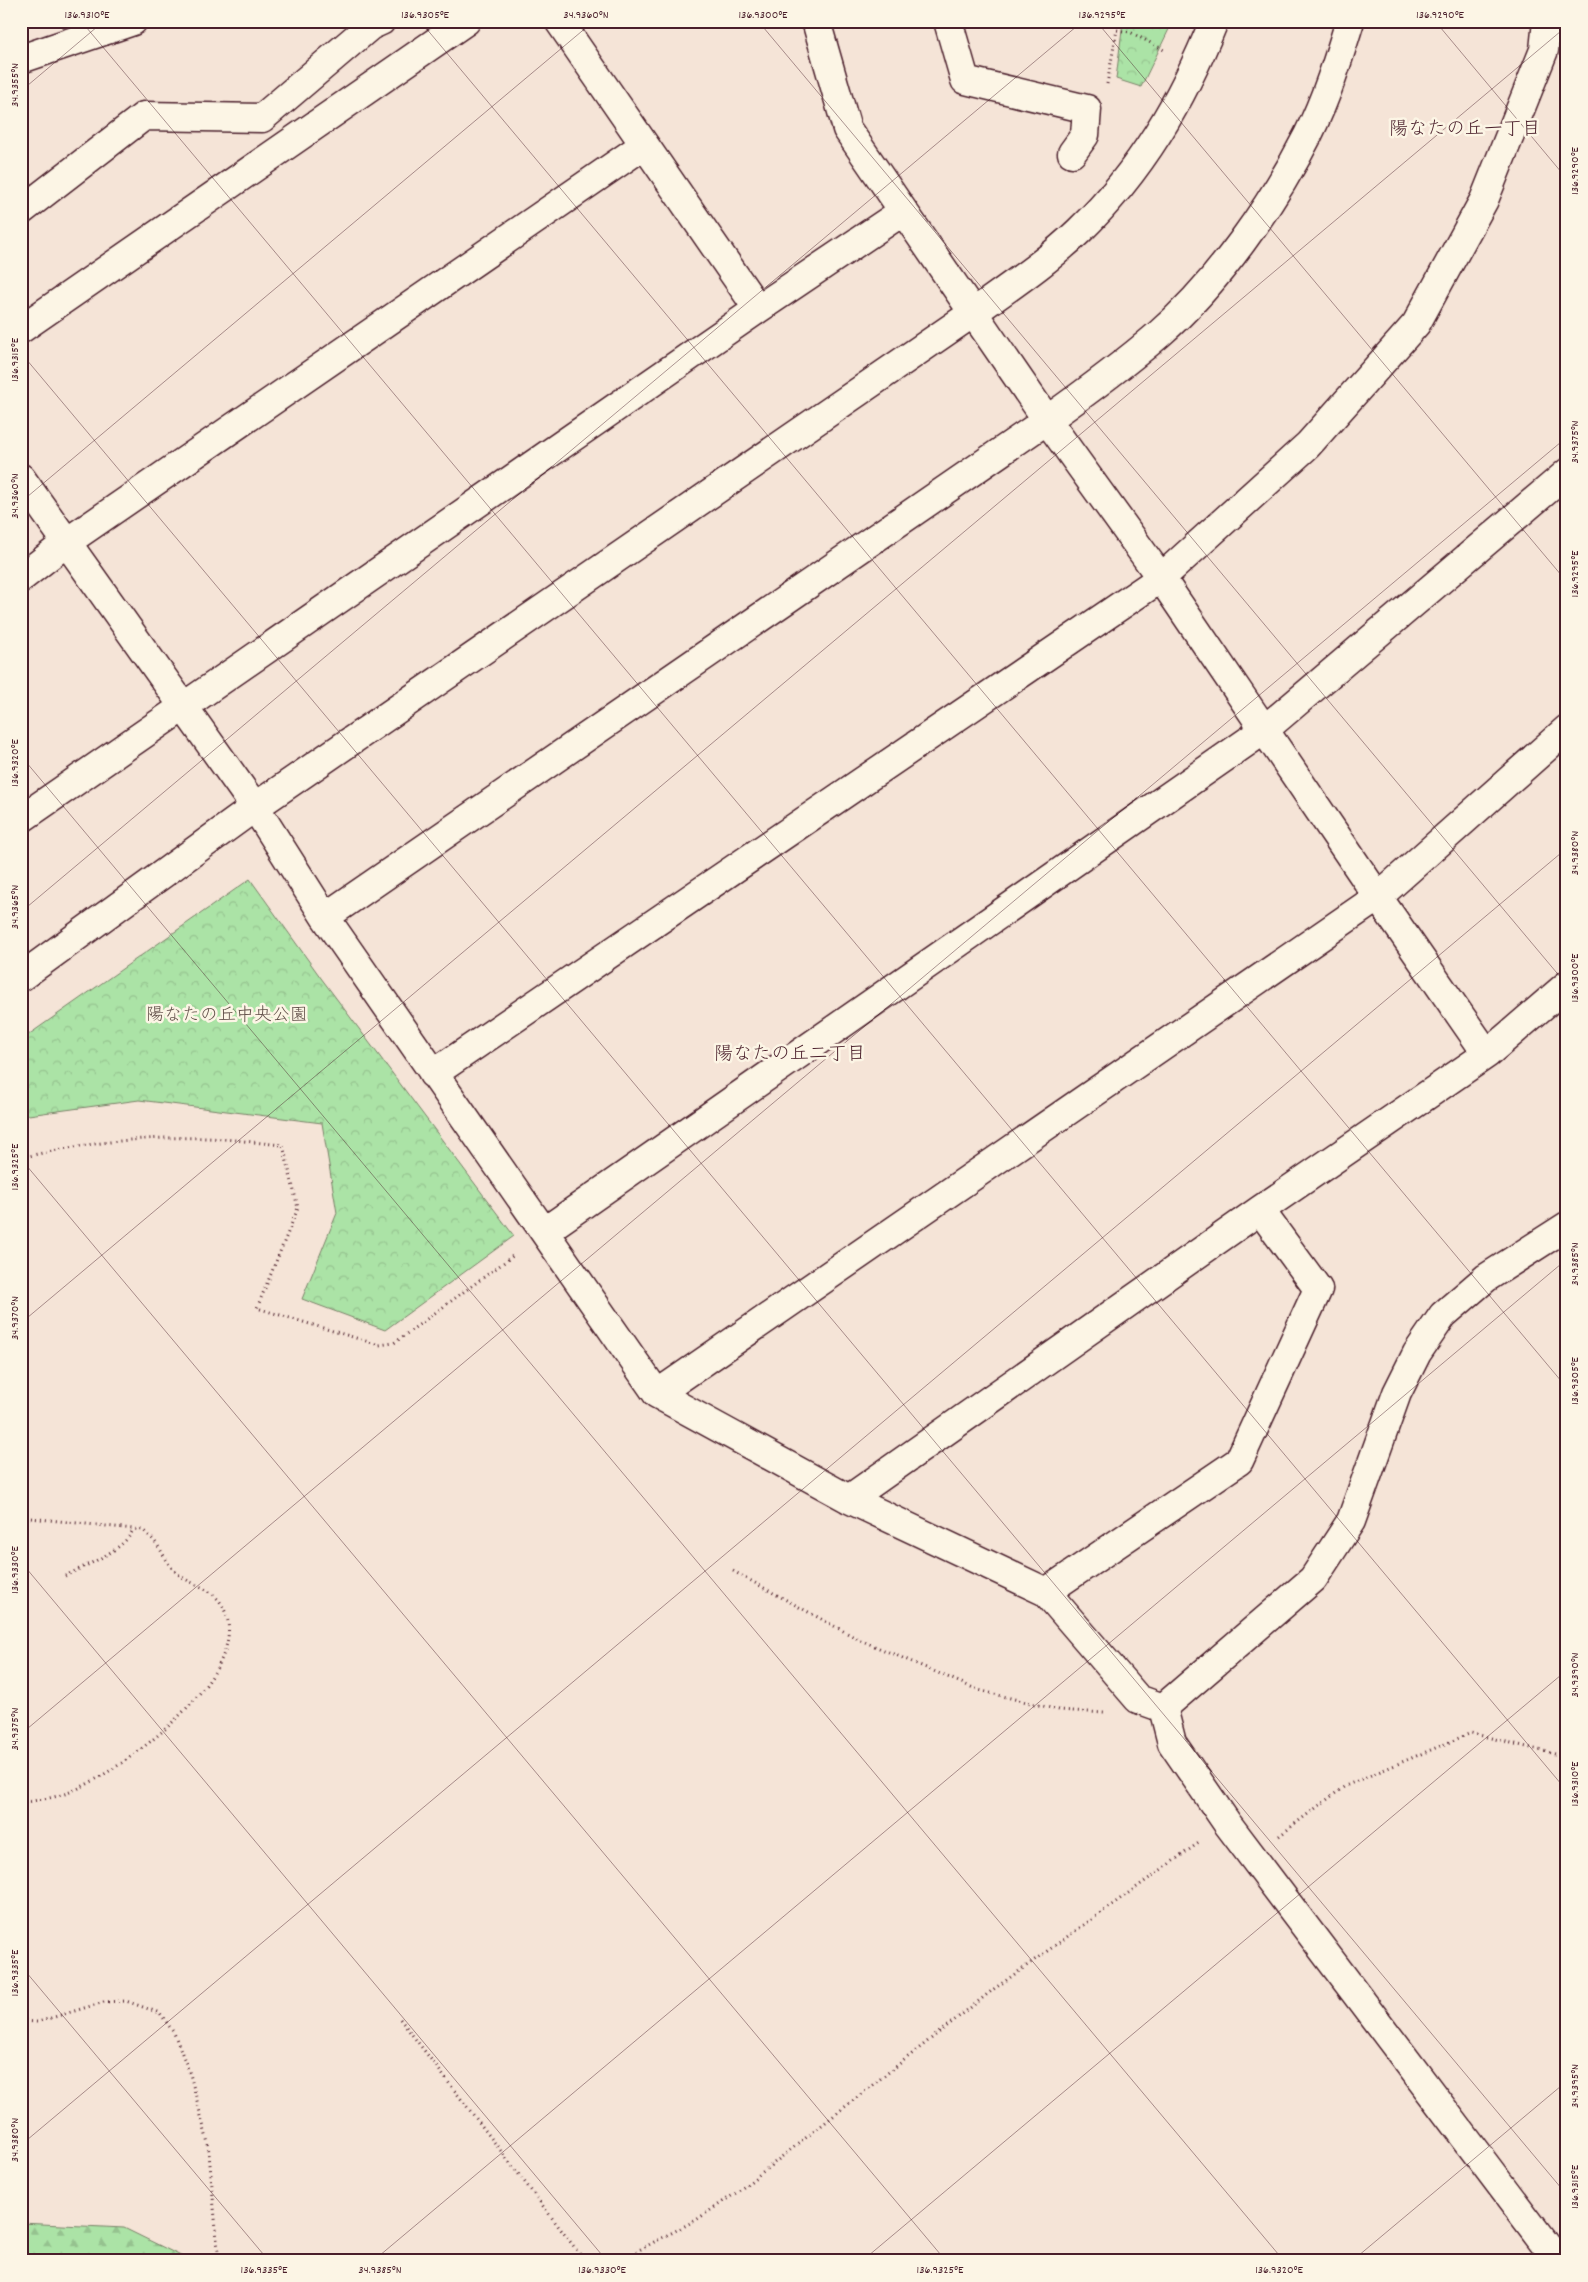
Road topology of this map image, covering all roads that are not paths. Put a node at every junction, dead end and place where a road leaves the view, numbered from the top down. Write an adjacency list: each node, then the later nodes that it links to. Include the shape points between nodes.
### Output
1 (133, 21): 10 (street)
2 (381, 21): 13 (street, via 370,26 262,118 144,116)
3 (466, 21): 17 (street)
4 (559, 21): 11 (street)
5 (816, 21): 14 (street, via 847,129)
6 (948, 21): 12 (street, via 965,80 1087,109 1085,135)
7 (1214, 21): 16 (street, via 1177,105 1110,197 1079,231 1034,269)
8 (1350, 21): 18 (street, via 1332,79 1308,135 1248,234 1160,334)
9 (1547, 21): 23 (street, via 1544,50 1484,200 1416,324 1308,445)
10 (21, 60)
11 (644, 145): 15 (street); 21 (street)
12 (1072, 153)
13 (21, 211)
14 (902, 212): 15 (street); 16 (street)
15 (758, 309): 24 (street)
16 (973, 313): 18 (street); 27 (street)
17 (21, 329)
18 (1047, 420): 23 (street); 30 (street)
19 (1567, 473): 26 (street)
20 (21, 478): 21 (street)
21 (67, 542): 22 (street); 24 (street)
22 (21, 578)
23 (1161, 578): 26 (street); 34 (street)
24 (183, 708): 27 (street); 28 (street)
25 (1567, 729): 29 (street)
26 (1264, 730): 29 (street); 37 (street)
27 (255, 807): 30 (street); 31 (street)
28 (21, 819)
29 (1378, 898): 33 (street); 38 (street)
30 (325, 917): 34 (street)
31 (21, 977)
32 (1567, 985): 33 (street)
33 (1488, 1054): 35 (street)
34 (433, 1074): 37 (street)
35 (1260, 1210): 39 (street); 40 (street, via 1318,1289 1239,1462)
36 (1567, 1226): 41 (street, via 1486,1278 1444,1316 1417,1353 1397,1393 1351,1521 1313,1579)
37 (545, 1232): 38 (street)
38 (657, 1394): 39 (street)
39 (849, 1498): 40 (street)
40 (1046, 1592): 41 (street, via 1138,1699)
41 (1163, 1708): 42 (street, via 1172,1743 1227,1823)
42 (1558, 2261)

